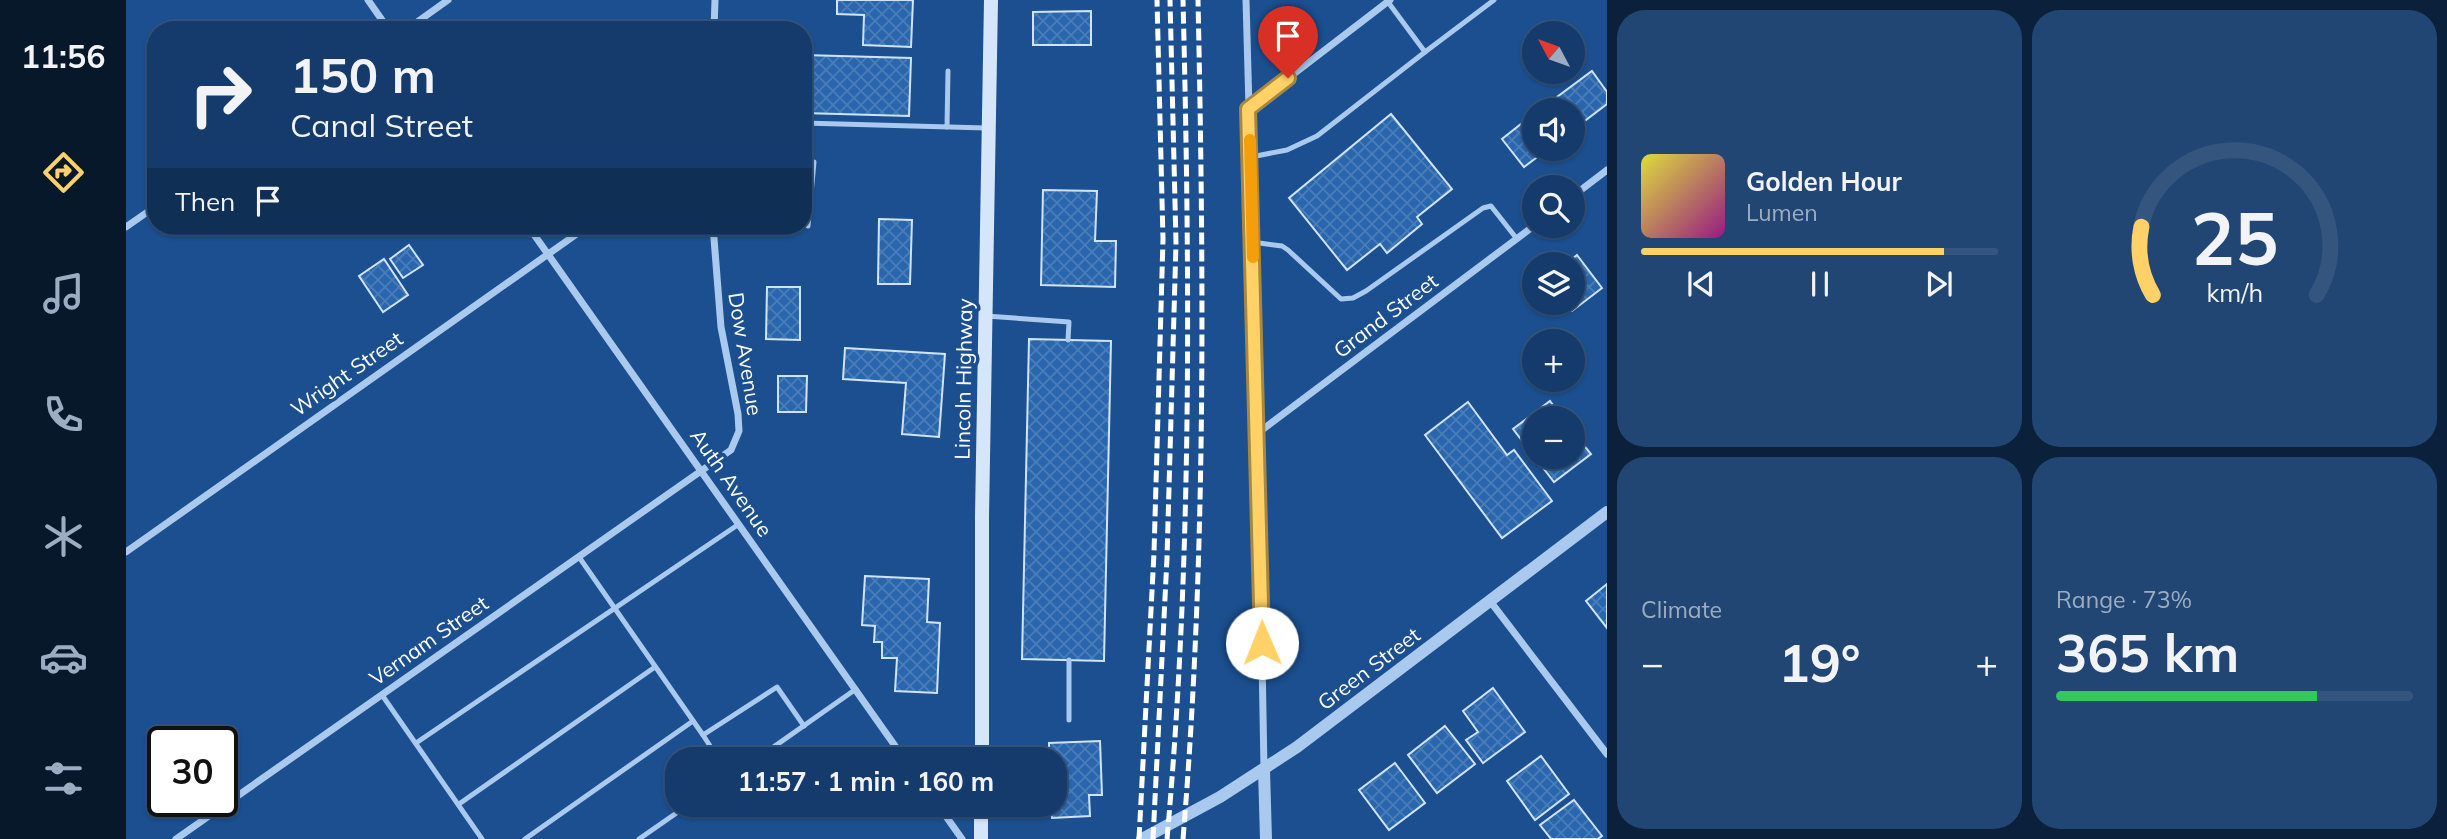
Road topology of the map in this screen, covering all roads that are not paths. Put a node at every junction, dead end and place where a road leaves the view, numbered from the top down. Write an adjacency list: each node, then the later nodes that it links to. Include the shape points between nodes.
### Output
1 (368, 0): 8 (street)
2 (448, 0): 9 (street)
3 (715, 0): 10 (street)
4 (991, 0): 16 (main road, Lincoln Highway)
5 (1246, 0): 13 (street)
6 (1494, 0): 11 (lane)
7 (1389, 1): 11 (lane); 13 (street)
8 (383, 21)
9 (419, 21)
10 (714, 21)
11 (1425, 52): 17 (lane, via 1317,136 1287,150)
12 (948, 71): 15 (lane)
13 (1248, 109): 17 (street)
14 (812, 123): 15 (lane)
15 (947, 127): 16 (lane)
16 (989, 128): 31 (main road, Lincoln Highway)
17 (1251, 157): 29 (street)
18 (812, 162): 20 (lane)
19 (1607, 170): 21 (street)
20 (812, 183)
21 (1585, 187)
22 (147, 212): 23 (street)
23 (126, 227)
24 (534, 235): 30 (street, Auth Avenue)
25 (575, 235): 30 (street, Wright Street)
26 (714, 235): 34 (street, Dow Avenue, via 721,327 738,431 731,450)
27 (1522, 235): 28 (street, Grand Street)
28 (1517, 239): 29 (lane, via 1491,206 1483,208 1366,292 1348,299 1341,299 1282,246); 33 (street, Grand Street)
29 (1252, 242): 33 (street)
30 (548, 254): 34 (street, Auth Avenue); 37 (street, Wright Street)
31 (986, 316): 32 (lane, via 1069,322); 53 (main road, Lincoln Highway)
32 (1068, 340)
33 (1258, 433): 55 (street)
34 (701, 471): 36 (street, Auth Avenue); 38 (street, Vernam Street)
35 (1607, 512): 39 (street, Green Street)
36 (739, 524): 40 (lane); 43 (street, Auth Avenue)
37 (126, 552)
38 (579, 557): 40 (lane); 44 (street, Vernam Street)
39 (1490, 601): 54 (street); 55 (street, Green Street)
40 (615, 608): 42 (lane); 49 (lane)
41 (1069, 660): 45 (lane)
42 (655, 667): 46 (lane); 56 (lane)
43 (856, 690): 47 (lane); 52 (street, Auth Avenue)
44 (382, 695): 49 (lane); 60 (street, Vernam Street)
45 (1069, 720)
46 (693, 721): 48 (lane); 62 (lane)
47 (804, 726): 48 (lane, via 777,687); 51 (lane)
48 (703, 735): 50 (lane)
49 (416, 743): 56 (lane)
50 (711, 747)
51 (774, 747)
52 (896, 747)
53 (982, 747)
54 (1607, 754)
55 (1264, 770): 66 (street, Green Street); 67 (street)
56 (459, 804): 61 (lane)
57 (671, 817): 63 (lane)
58 (946, 817): 64 (street)
59 (981, 817): 65 (main road)
60 (176, 839)
61 (482, 839)
62 (525, 839)
63 (639, 839)
64 (962, 839)
65 (981, 839)
66 (1142, 839)
67 (1266, 839)

